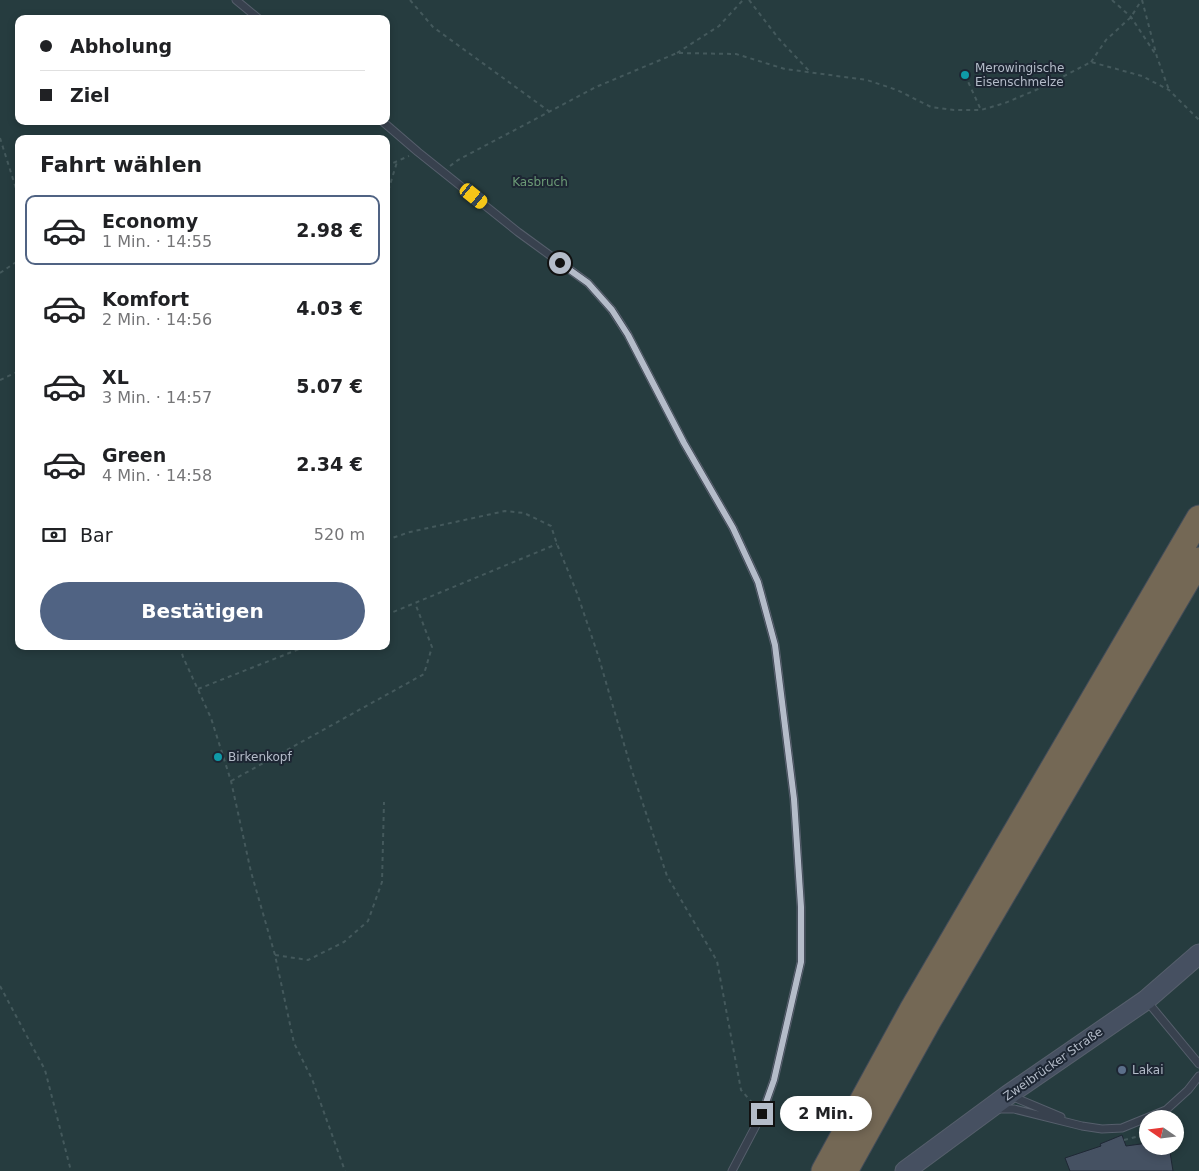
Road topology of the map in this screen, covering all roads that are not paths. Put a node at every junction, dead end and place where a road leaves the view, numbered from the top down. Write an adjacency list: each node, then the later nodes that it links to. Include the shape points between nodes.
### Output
1 (236, 0): 2 (lane)
2 (254, 15)
3 (387, 125): 14 (lane, via 518,232 588,283 612,310 733,528 758,582 775,645 794,799 801,962 774,1080 762,1114)
4 (1199, 518): 13 (highway, via 913,1008)
5 (1199, 560): 13 (highway)
6 (1199, 954): 7 (main road, Zweibrücker Straße)
7 (1146, 1000): 8 (lane); 10 (main road, Zweibrücker Straße)
8 (1199, 1064)
9 (1199, 1076): 12 (lane, via 1166,1110 1122,1128)
10 (1008, 1095): 11 (main road, Zweibrücker Straße); 12 (lane)
11 (986, 1112): 12 (lane, via 1014,1109); 15 (main road, Zweibrücker Straße)
12 (1082, 1126)
13 (838, 1170)
14 (732, 1171)
15 (905, 1171)

